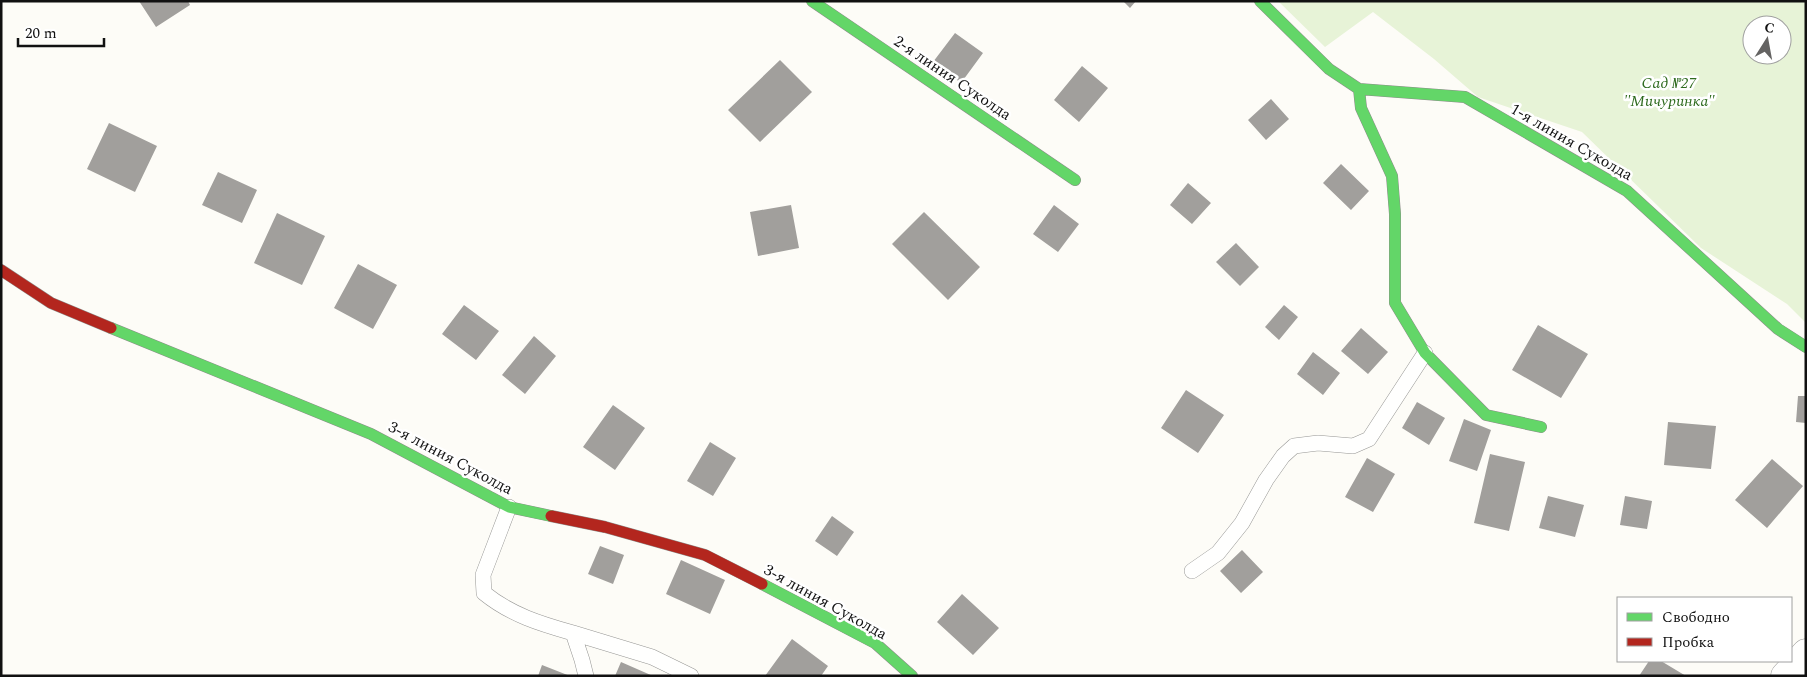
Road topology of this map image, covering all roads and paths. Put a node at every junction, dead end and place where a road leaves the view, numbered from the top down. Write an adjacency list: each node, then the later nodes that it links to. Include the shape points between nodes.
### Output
1 (812, 1): 4 (street, 2-я линия Суколда)
2 (1260, 1): 3 (street, 1-я линия Суколда, via 1329,69)
3 (1359, 89): 6 (street, 1-я линия Суколда, via 1465,97 1474,102 1627,191 1778,329); 7 (street, via 1361,108 1392,176 1394,302)
4 (1076, 180)
5 (1, 270): 9 (street, 3-я линия Суколда, via 51,303 371,434)
6 (1806, 347)
7 (1426, 353): 8 (street, via 1486,415); 10 (lane, via 1369,439 1353,446 1318,443 1294,446 1283,456 1242,523 1218,553)
8 (1541, 427)
9 (509, 507): 11 (lane, via 483,575 484,593 499,605); 15 (street, 3-я линия Суколда, via 605,527 705,555 875,644)
10 (1192, 571)
11 (573, 634): 13 (lane); 14 (lane, via 652,657)
12 (1806, 653): 16 (street)
13 (586, 676)
14 (692, 676)
15 (912, 676)
16 (1785, 676)

